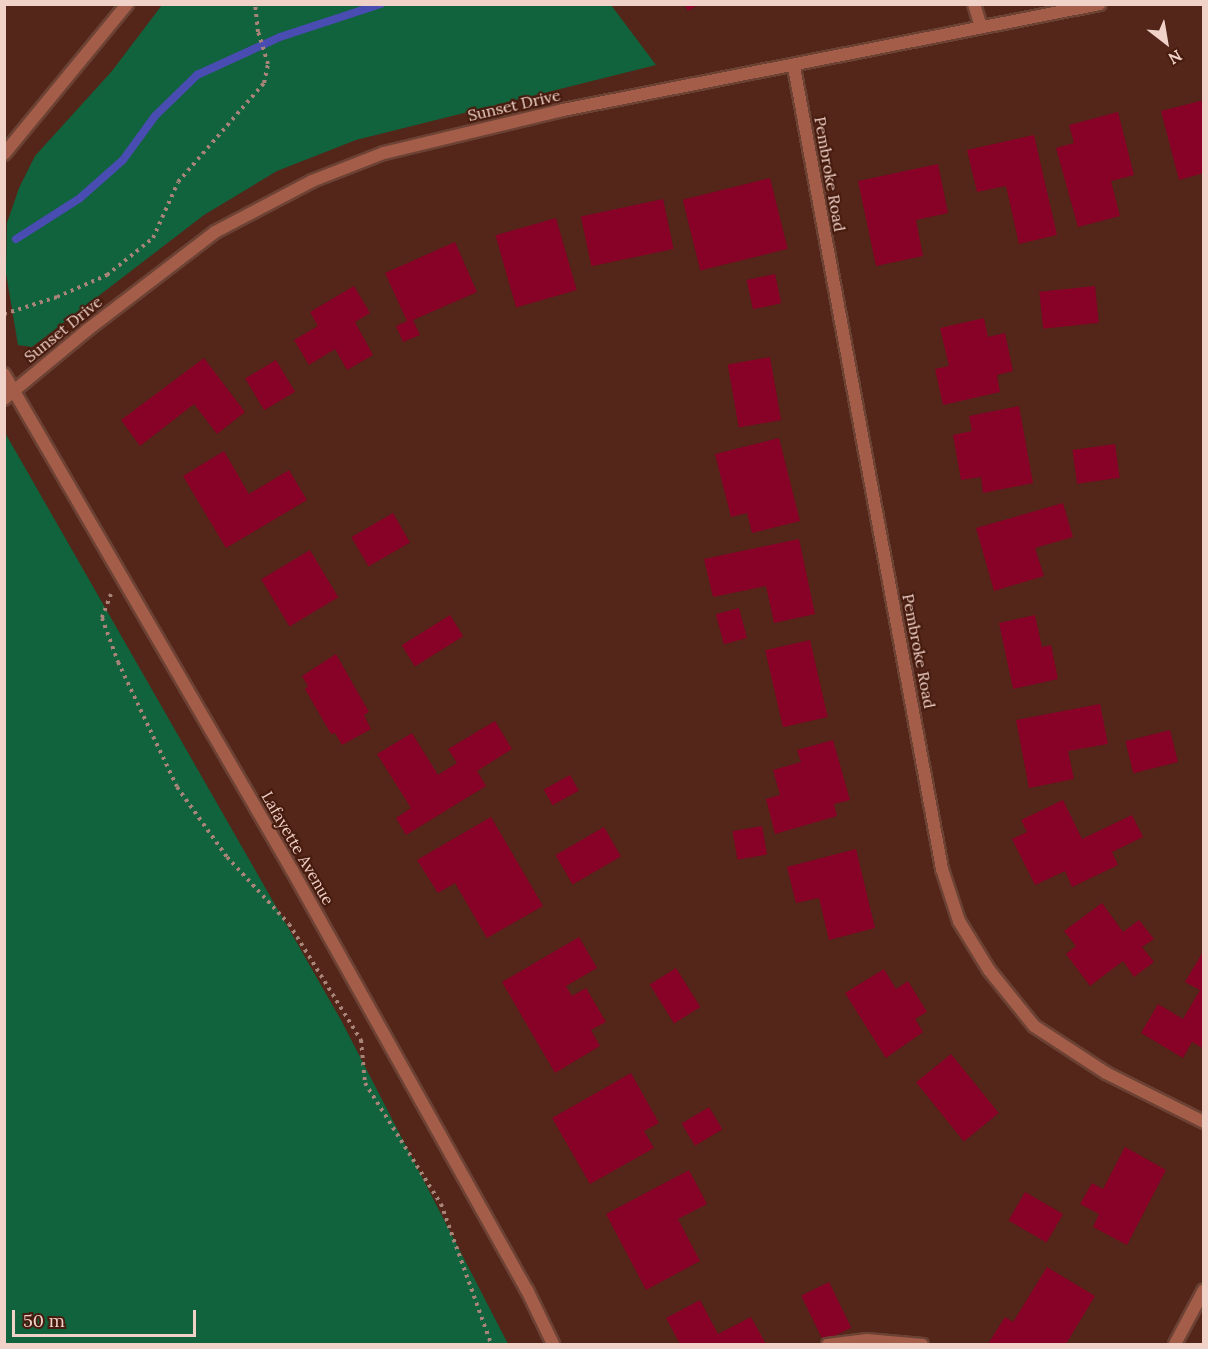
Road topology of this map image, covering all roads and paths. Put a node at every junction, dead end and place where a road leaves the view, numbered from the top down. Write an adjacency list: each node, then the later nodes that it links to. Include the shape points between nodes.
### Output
1 (127, 4): 7 (street)
2 (255, 4): 8 (path, via 268,64 264,83 178,182 153,238 107,275)
3 (974, 4): 5 (street)
4 (1100, 4): 5 (street, Sunset Drive)
5 (981, 27): 6 (street, Sunset Drive)
6 (794, 67): 10 (street, Sunset Drive, via 563,110 384,153 312,181 215,232); 12 (street, Pembroke Road, via 942,869 959,921 989,970 1034,1026 1106,1073)
7 (4, 154)
8 (4, 314)
9 (4, 374): 10 (street, Lafayette Avenue)
10 (9, 395): 11 (street, Lafayette Avenue)
11 (119, 571): 14 (path, via 102,618 118,662 177,787 227,857 289,924 361,1040 365,1083 441,1204); 15 (street, Lafayette Avenue, via 304,890 522,1281)
12 (1203, 1122)
13 (1203, 1290): 18 (street)
14 (491, 1344)
15 (553, 1344)
16 (827, 1344): 17 (lane, via 867,1339)
17 (923, 1344)
18 (1175, 1344)

